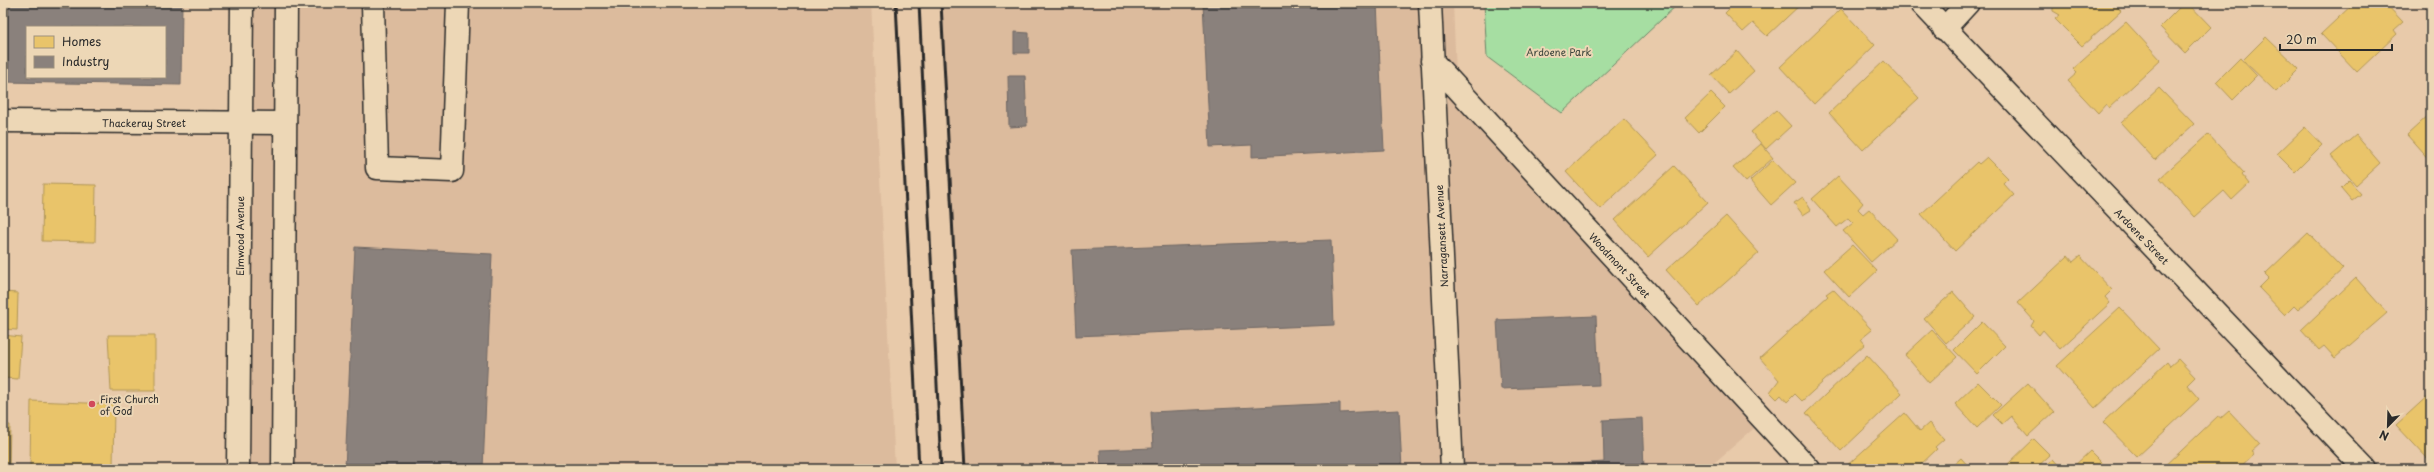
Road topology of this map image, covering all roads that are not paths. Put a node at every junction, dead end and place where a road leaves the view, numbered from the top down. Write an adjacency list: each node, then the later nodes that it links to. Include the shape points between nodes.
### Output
1 (242, 3): 11 (street, Elmwood Avenue)
2 (286, 3): 12 (street)
3 (373, 3): 4 (street, via 377,168 452,171)
4 (458, 3)
5 (1430, 3): 9 (street, Narragansett Avenue)
6 (1920, 3): 8 (street, Ardoene Street)
7 (1968, 3): 8 (street)
8 (1944, 29): 17 (street, Ardoene Street)
9 (1432, 61): 15 (street, Narragansett Avenue); 16 (street, Woodmont Street)
10 (3, 121): 11 (street, Thackeray Street)
11 (240, 123): 12 (street, Thackeray Street); 13 (street, Elmwood Avenue)
12 (285, 123): 14 (street)
13 (238, 469)
14 (283, 469)
15 (1452, 469)
16 (1809, 469)
17 (2365, 469)

